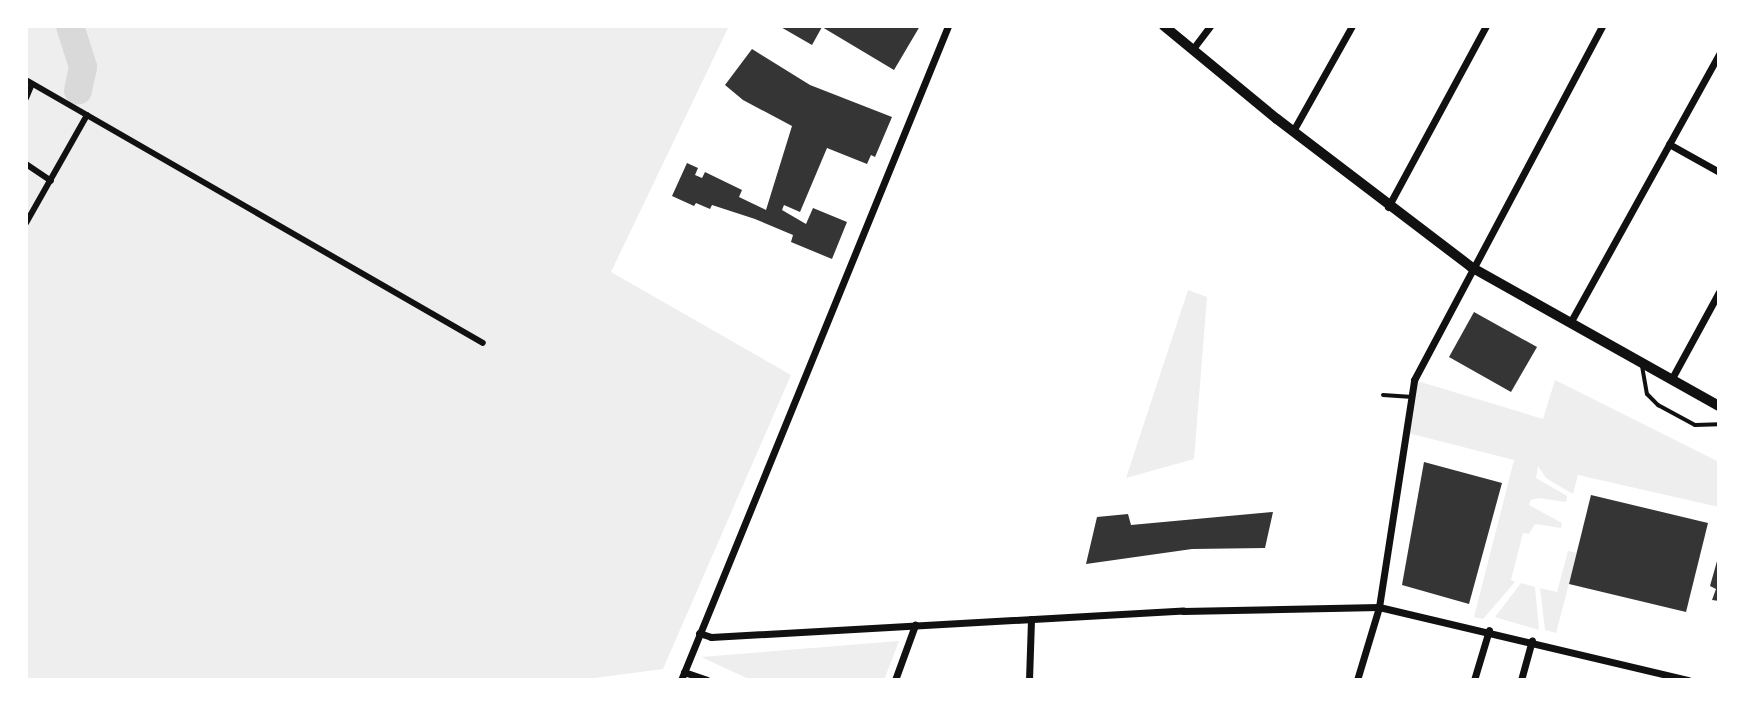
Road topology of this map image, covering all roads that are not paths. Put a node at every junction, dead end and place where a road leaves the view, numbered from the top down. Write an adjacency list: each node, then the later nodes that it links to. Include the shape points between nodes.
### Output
1 (948, 26): 33 (street)
2 (1164, 26): 7 (main road)
3 (1210, 26): 7 (street)
4 (1352, 26): 12 (street)
5 (1486, 26): 17 (street)
6 (1602, 26): 19 (street)
7 (1192, 50): 12 (main road)
8 (1719, 54): 13 (street)
9 (29, 82): 10 (street); 11 (street)
10 (26, 98)
11 (87, 115): 16 (street); 22 (street)
12 (1293, 131): 17 (main road)
13 (1669, 144): 15 (street); 21 (street)
14 (26, 164): 16 (street)
15 (1719, 172)
16 (51, 181): 18 (street)
17 (1388, 207): 19 (main road)
18 (26, 223)
19 (1471, 267): 21 (main road); 26 (street)
20 (1719, 292): 24 (street)
21 (1570, 323): 23 (main road)
22 (483, 343)
23 (1641, 364): 24 (main road); 28 (lane, via 1647,394 1658,405 1695,425)
24 (1671, 380): 27 (main road)
25 (1383, 395): 26 (lane)
26 (1409, 397): 29 (street)
27 (1719, 406)
28 (1719, 424)
29 (1379, 607): 30 (street, via 1261,607); 32 (street); 39 (street)
30 (1031, 619): 31 (street); 38 (street)
31 (915, 625): 33 (street, via 711,637); 37 (street)
32 (1489, 630): 34 (street); 40 (street)
33 (699, 633): 35 (street)
34 (1532, 640): 41 (street); 42 (street)
35 (682, 676): 36 (street)
36 (707, 680)
37 (895, 680)
38 (1029, 680)
39 (1357, 680)
40 (1474, 680)
41 (1521, 680)
42 (1689, 680)

